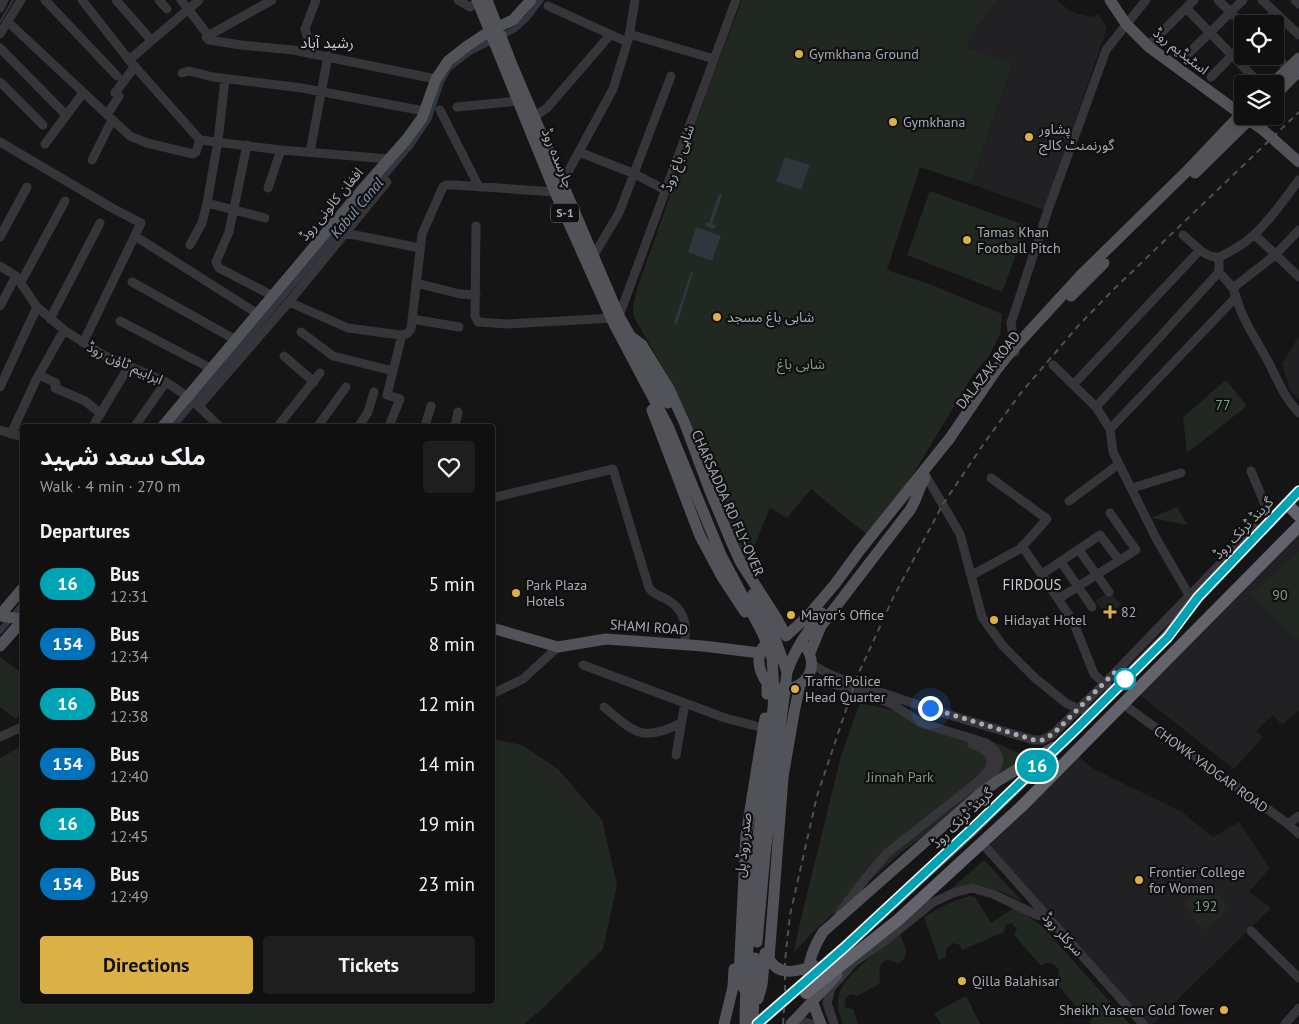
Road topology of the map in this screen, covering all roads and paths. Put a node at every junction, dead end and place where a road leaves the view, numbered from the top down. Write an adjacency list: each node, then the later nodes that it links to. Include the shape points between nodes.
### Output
1 (4, 0): 25 (street)
2 (21, 0): 33 (street)
3 (45, 0): 56 (street)
4 (82, 0): 52 (street)
5 (116, 0): 42 (street)
6 (159, 0): 27 (street)
7 (181, 0): 28 (street)
8 (199, 0): 28 (street)
9 (272, 0): 38 (street)
10 (316, 0): 45 (street, via 305,30)
11 (458, 0): 22 (street, via 470,6)
12 (531, 0): 40 (main road, افغان کالونی روڈ)
13 (635, 0): 41 (street)
14 (736, 0): 50 (street, شاہی باغ روڈ)
15 (1110, 0): 34 (main road, اسٹیڈیم روڈ)
16 (1146, 0): 34 (street)
17 (1194, 0): 26 (street)
18 (1218, 0): 29 (street)
19 (1243, 0): 29 (street)
20 (1262, 0): 30 (street)
21 (1295, 0): 23 (street)
22 (481, 1): 40 (main road, چارسدہ روڈ)
23 (1299, 4)
24 (548, 6): 37 (street)
25 (0, 8)
26 (1186, 8): 35 (street); 43 (street)
27 (167, 9)
28 (189, 9): 38 (street); 42 (street)
29 (1231, 12): 31 (street); 35 (street)
30 (1275, 12): 32 (street); 39 (street)
31 (1234, 15)
32 (1272, 15)
33 (8, 22): 36 (street); 64 (street)
34 (1126, 24): 43 (main road, اسٹیڈیم روڈ); 138 (street, via 1106,50 1048,210 1011,323)
35 (1210, 32): 46 (street); 47 (street)
36 (0, 34)
37 (610, 34): 41 (street); 71 (street, via 547,108)
38 (208, 35): 45 (street, via 209,40)
39 (1299, 35)
40 (496, 36): 59 (main road, افغان کالونی روڈ, via 467,46 448,61); 65 (main road, چارسدہ روڈ / S-1); 71 (main road, چارسدہ روڈ / S-1)
41 (628, 38): 50 (street); 84 (street, via 613,88)
42 (151, 40): 52 (street)
43 (1149, 46): 67 (main road, اسٹیڈیم روڈ)
44 (0, 48): 70 (street)
45 (308, 52): 48 (street)
46 (1188, 54)
47 (1232, 55): 55 (street); 58 (street)
48 (328, 56): 59 (street); 63 (street)
49 (1299, 58): 53 (main road)
50 (714, 59): 95 (street, شاہی باغ روڈ)
51 (1284, 62): 53 (street)
52 (132, 63): 72 (street, via 115,93 119,96); 77 (street)
53 (1294, 70): 62 (main road)
54 (182, 73): 60 (street, via 190,71)
55 (1251, 75)
56 (117, 76)
57 (671, 76): 88 (street)
58 (1211, 77)
59 (436, 78): 69 (main road, افغان کالونی روڈ)
60 (225, 79): 63 (street); 78 (street)
61 (0, 82): 74 (street)
62 (1284, 83)
63 (322, 92): 69 (street); 83 (street)
64 (83, 93): 70 (street); 72 (street)
65 (519, 101): 66 (street); 94 (main road, چارسدہ روڈ / S-1)
66 (457, 107)
67 (1234, 108)
68 (440, 110): 92 (street)
69 (424, 111): 85 (main road, افغان کالونی روڈ, via 415,129)
70 (66, 115): 80 (street)
71 (534, 117): 94 (main road, چارسدہ روڈ / S-1)
72 (110, 118): 77 (street, via 136,139 193,154); 86 (street)
73 (1234, 124): 138 (main road, DALAZAK ROAD, via 1081,275)
74 (43, 125)
75 (1244, 125): 138 (main road, DALAZAK ROAD)
76 (1257, 125): 87 (main road, اسٹیڈیم روڈ)
77 (200, 140): 78 (street)
78 (218, 141): 81 (street); 97 (street)
79 (0, 142): 106 (street, via 141,223)
80 (45, 144)
81 (247, 145): 82 (street); 98 (street)
82 (281, 150): 83 (street); 93 (street)
83 (310, 152): 85 (street)
84 (579, 152): 88 (street); 94 (street)
85 (389, 159): 122 (main road, افغان کالونی روڈ)
86 (92, 160)
87 (1299, 162)
88 (635, 174): 95 (street); 112 (street, via 619,213)
89 (1299, 180): 105 (street)
90 (386, 182): 103 (street)
91 (27, 187): 107 (street)
92 (479, 187): 94 (street); 109 (street, via 443,187 422,234)
93 (268, 188)
94 (559, 188): 112 (main road, چارسدہ روڈ / S-1); 129 (main road, چارسدہ روڈ / S-1)
95 (667, 191): 129 (street, شاہی باغ روڈ)
96 (65, 201): 117 (street)
97 (207, 203): 98 (street); 108 (street, via 202,223)
98 (235, 210): 99 (street); 122 (street, via 216,262 219,268)
99 (265, 218)
100 (100, 223): 127 (street)
101 (476, 226): 121 (street)
102 (1299, 230): 111 (street)
103 (345, 233): 109 (street); 123 (street)
104 (1184, 235): 110 (street)
105 (1255, 235): 111 (street); 113 (street, via 1244,245)
106 (135, 236): 126 (street); 137 (street)
107 (0, 237)
108 (190, 245)
109 (420, 248): 119 (street)
110 (1200, 250): 113 (street); 149 (street)
111 (1275, 255): 116 (street); 120 (street)
112 (594, 256): 129 (main road, چارسدہ روڈ / S-1)
113 (1219, 258): 115 (street)
114 (0, 266): 117 (street, ابراہیم ٹاؤن روڈ)
115 (1219, 272): 120 (street); 156 (street)
116 (1299, 277)
117 (19, 279): 124 (street); 125 (street, ابراہیم ٹاؤن روڈ)
118 (132, 282): 136 (street)
119 (416, 283): 121 (street); 128 (street)
120 (1235, 293): 158 (street, via 1240,312 1287,400); 170 (street)
121 (476, 295): 129 (street, via 478,322 486,324)
122 (273, 296): 126 (main road, افغان کالونی روڈ)
123 (289, 302): 134 (street, via 348,328); 154 (street)
124 (0, 306)
125 (37, 307): 127 (street, ابراہیم ٹاؤن روڈ); 150 (street)
126 (258, 314): 136 (main road, افغان کالونی روڈ)
127 (50, 319): 132 (street, ابراہیم ٹاؤن روڈ)
128 (412, 319): 131 (street); 134 (street, via 409,332)
129 (615, 320): 135 (main road, چارسدہ روڈ / S-1)
130 (120, 321): 142 (street)
131 (459, 327)
132 (64, 330): 137 (street, ابراہیم ٹاؤن روڈ); 145 (street)
133 (301, 332): 143 (street, via 333,356)
134 (402, 335): 143 (street)
135 (627, 339): 146 (main road, چارسدہ روڈ / S-1); 206 (main road, via 642,345 669,389 741,563); 210 (main road, via 631,364 655,416 700,536 754,630)
136 (236, 340): 142 (main road, افغان کالونی روڈ)
137 (83, 343): 141 (street, ابراہیم ٹاؤن روڈ)
138 (1014, 351): 178 (main road, DALAZAK ROAD); 206 (main road, DALAZAK ROAD, via 997,369 950,438 835,584)
139 (284, 356): 148 (street)
140 (1053, 365): 149 (street)
141 (129, 366): 147 (street, ابراہیم ٹاؤن روڈ); 159 (street)
142 (212, 369): 153 (main road, افغان کالونی روڈ)
143 (393, 371): 167 (street, via 386,395 400,399)
144 (320, 373): 148 (street)
145 (39, 376): 159 (street, via 56,383 55,388 84,401); 172 (street)
146 (647, 377): 213 (main road, CHARSADDA RD FLY-OVER, via 721,554 763,634); 214 (main road, CHARSADDA RD FLY-OVER, via 670,406 728,547 772,630)
147 (166, 382): 153 (street, ابراہیم ٹاؤن روڈ); 161 (street)
148 (314, 382): 164 (street)
149 (1073, 385): 156 (street)
150 (0, 387)
151 (346, 387): 165 (street)
152 (374, 392): 166 (street)
153 (189, 397): 154 (street, ابراہیم ٹاؤن روڈ); 162 (main road, افغان کالونی روڈ)
154 (199, 406): 163 (street, ابراہیم ٹاؤن روڈ)
155 (431, 406): 168 (street)
156 (1096, 407): 170 (street)
157 (458, 412): 169 (street)
158 (1299, 413)
159 (101, 414): 160 (street)
160 (94, 424)
161 (136, 424)
162 (165, 424)
163 (217, 424)
164 (280, 424)
165 (319, 424)
166 (360, 424)
167 (390, 424)
168 (426, 424)
169 (455, 424)
170 (1110, 429): 174 (street)
171 (0, 430): 172 (street)
172 (11, 434): 173 (street)
173 (20, 436)
174 (1119, 464): 180 (street); 183 (street)
175 (1251, 471): 186 (street)
176 (1180, 473): 180 (street)
177 (991, 478): 189 (street, via 1046,519)
178 (923, 480): 195 (street, via 960,534); 211 (main road, DALAZAK ROAD, via 913,504 821,626); 214 (main road, via 802,639)
179 (1299, 484): 186 (street)
180 (1132, 488): 199 (street)
181 (1299, 491): 184 (highway, گرینڈ ٹرنک روڈ)
182 (495, 497): 207 (street, via 613,469 649,588 669,600 684,616)
183 (1069, 501)
184 (1287, 504): 187 (highway); 233 (highway, گرینڈ ٹرنک روڈ, via 1198,597 1168,637)
185 (1110, 513): 191 (street, via 1136,550)
186 (1269, 514): 199 (street)
187 (1299, 516)
188 (1299, 526): 223 (highway)
189 (1022, 546): 193 (street); 195 (street)
190 (1079, 550): 191 (street, via 1100,534); 192 (street); 194 (street)
191 (1119, 560): 194 (street)
192 (1061, 562): 193 (street); 196 (street)
193 (1042, 574): 200 (street)
194 (1096, 574): 196 (street); 198 (street)
195 (972, 575): 225 (street, via 982,617 995,636 1035,678)
196 (1078, 586): 200 (street); 201 (street)
197 (20, 592): 202 (main road)
198 (1109, 592)
199 (1189, 595): 218 (street)
200 (1058, 599): 218 (street, via 1073,620 1094,674)
201 (1092, 607)
202 (2, 615): 203 (main road)
203 (20, 619)
204 (20, 620): 208 (main road)
205 (495, 629): 209 (main road)
206 (786, 636): 210 (main road, via 767,643); 211 (main road, via 804,644)
207 (684, 645): 209 (main road, SHAMI ROAD, via 606,639); 210 (main road, SHAMI ROAD)
208 (0, 646)
209 (558, 647): 221 (street, via 522,679)
210 (760, 652): 215 (main road, via 758,664)
211 (811, 658): 216 (main road, via 810,673); 217 (street, via 829,674)
212 (583, 664): 222 (street)
213 (773, 670): 250 (main road, صدر روڈ پل, via 773,709 755,865)
214 (787, 672): 251 (main road, صدر روڈ پل, via 764,864)
215 (767, 683): 216 (main road, via 789,689); 230 (main road)
216 (802, 683): 217 (street); 234 (main road)
217 (848, 684): 220 (street)
218 (1104, 684): 219 (street); 225 (street)
219 (1112, 690)
220 (865, 691): 225 (street, via 1034,740 1053,734); 227 (street)
221 (495, 692)
222 (685, 703): 228 (street); 230 (street)
223 (1123, 704): 239 (street, CHOWK YADGAR ROAD); 241 (highway)
224 (604, 707): 228 (street, via 634,731 643,734 658,733)
225 (1078, 709): 226 (street)
226 (1090, 711)
227 (916, 720): 242 (street, via 992,746 998,754 998,765 980,789 886,870); 248 (street, via 938,734 988,751 992,759 990,768 975,784 879,861 823,938 816,952)
228 (681, 723): 235 (street)
229 (20, 728): 231 (street)
230 (763, 728): 232 (main road)
231 (0, 737)
232 (761, 741): 234 (main road, via 776,739); 236 (main road)
233 (1062, 742): 242 (main road, via 996,782); 246 (highway, گرینڈ ٹرنک روڈ)
234 (788, 749): 237 (main road)
235 (676, 755)
236 (756, 767): 250 (main road, via 746,835 741,922 739,976); 253 (main road, via 746,797 733,987)
237 (783, 778): 248 (main road, via 769,959 775,967 790,972); 251 (main road, via 771,836 762,985)
238 (1299, 816): 239 (street)
239 (1288, 824): 240 (street, CHOWK YADGAR ROAD)
240 (1299, 834)
241 (982, 842): 243 (street, سرکلر روڈ); 245 (highway)
242 (876, 885): 260 (main road, via 823,932 813,950 808,984)
243 (1048, 917): 247 (street, via 972,888 932,903); 262 (street, سرکلر روڈ)
244 (1251, 930): 249 (street)
245 (879, 936): 246 (highway, via 890,918 981,830 983,823 980,817 975,816 844,937); 247 (main road); 256 (highway, via 813,986)
246 (838, 952): 248 (main road); 255 (highway, گرینڈ ٹرنک روڈ)
247 (854, 962): 257 (main road, via 832,979); 261 (street, via 828,995 826,1003)
248 (816, 964)
249 (1299, 978)
250 (745, 993): 254 (main road, صدر روڈ پل)
251 (754, 1006): 255 (main road, صدر روڈ پل)
252 (1299, 1008): 263 (street)
253 (724, 1024)
254 (745, 1024)
255 (755, 1024)
256 (770, 1024)
257 (791, 1024)
258 (799, 1024): 259 (street)
259 (812, 1024)
260 (821, 1024)
261 (834, 1024)
262 (1143, 1024)
263 (1285, 1024)

